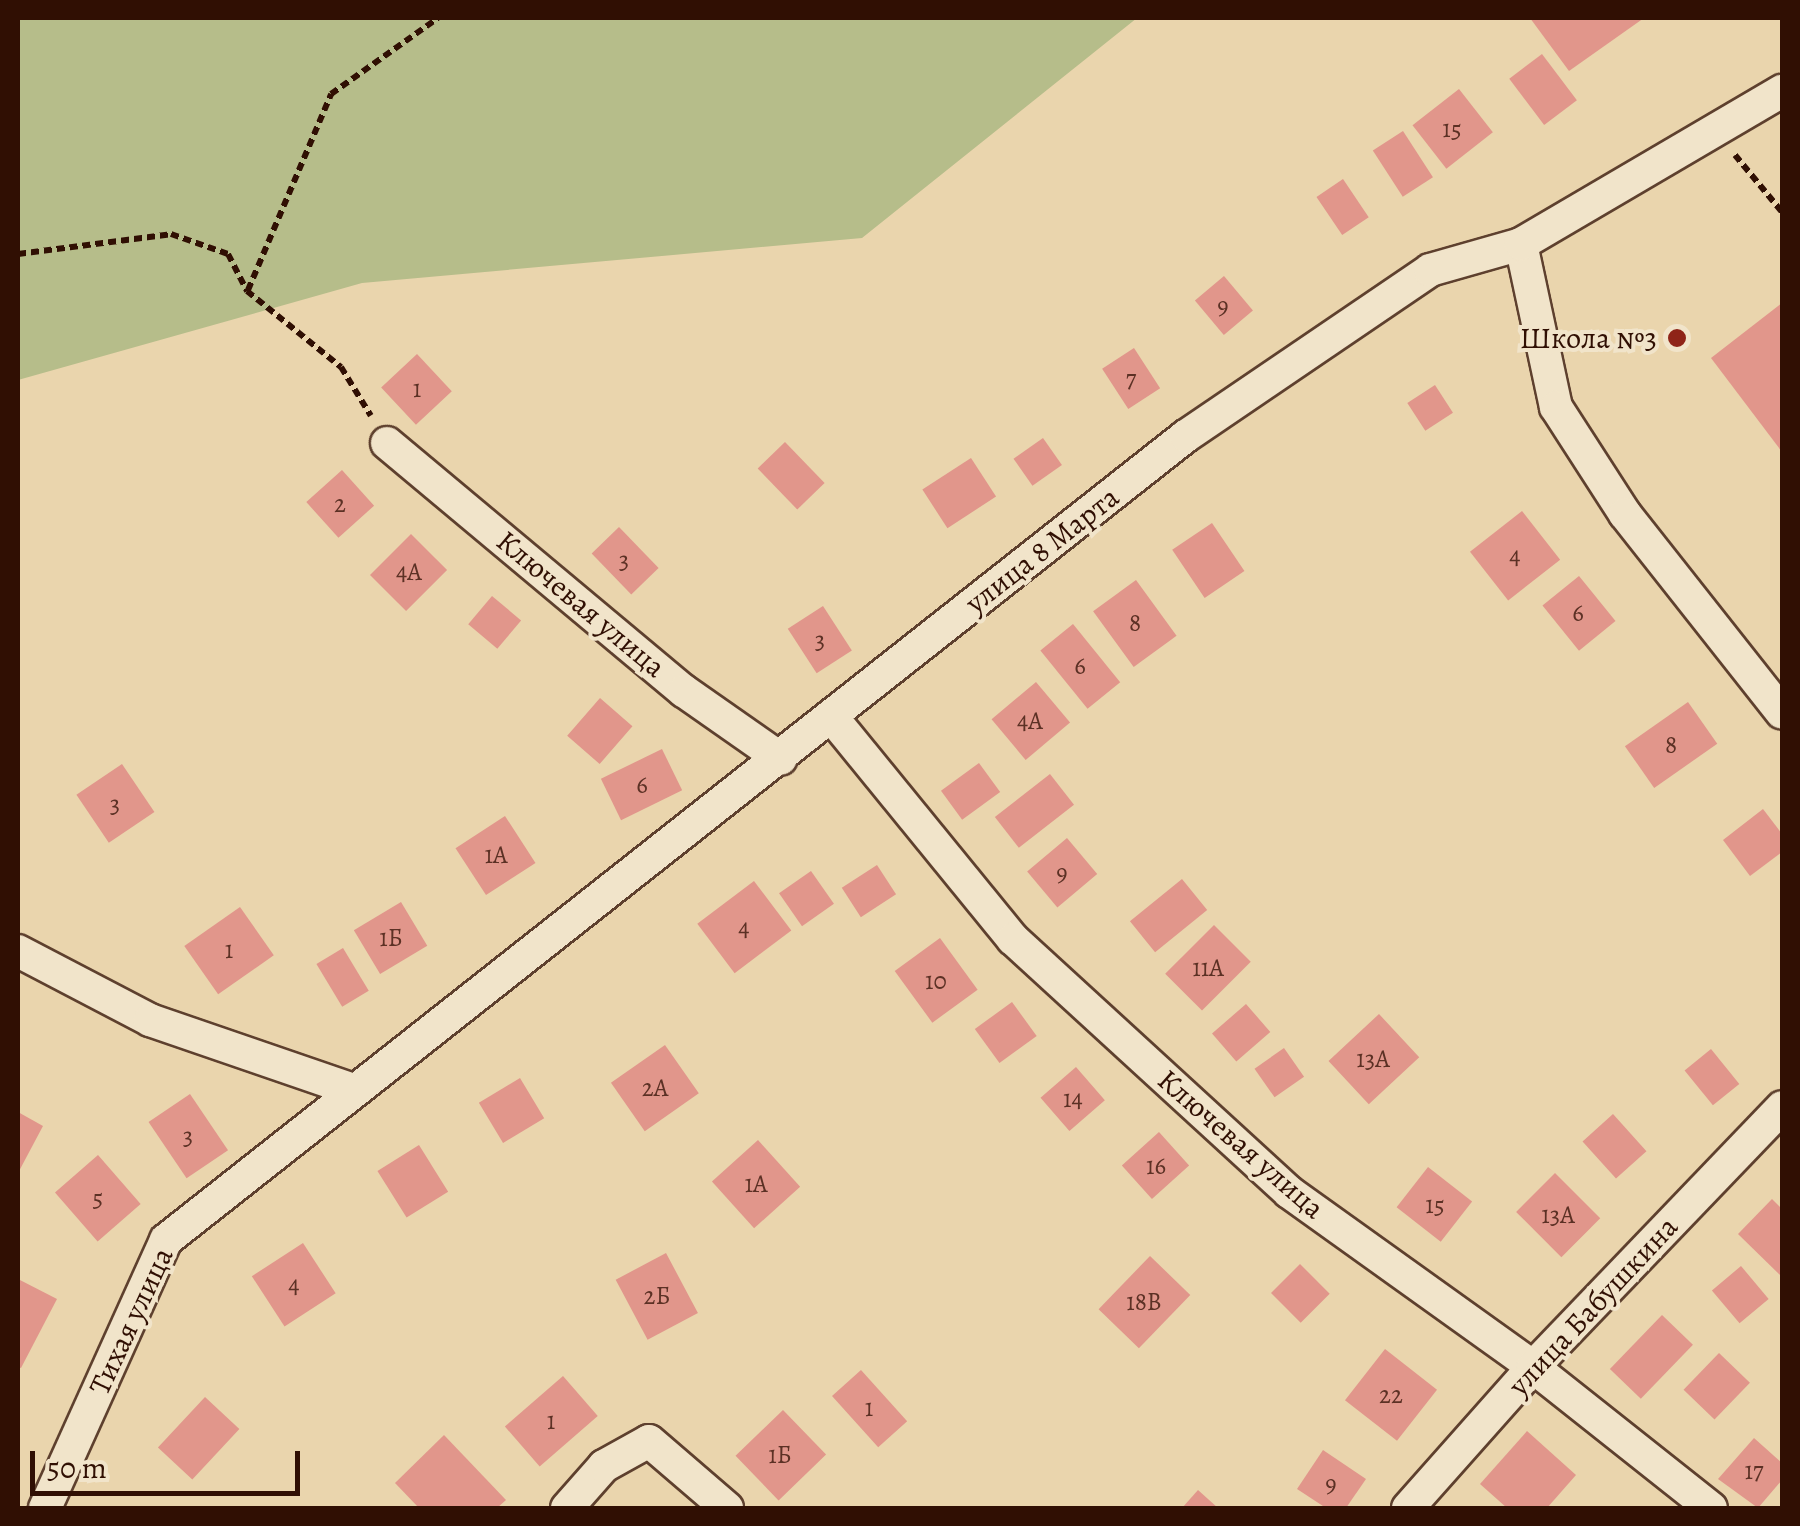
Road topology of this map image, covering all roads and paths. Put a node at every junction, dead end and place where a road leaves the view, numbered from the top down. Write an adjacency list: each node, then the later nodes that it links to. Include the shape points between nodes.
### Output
1 (438, 18): 7 (path, via 332,94)
2 (1782, 91): 3 (street, улица 8 Марта)
3 (1718, 129): 4 (path); 5 (street, улица 8 Марта)
4 (1782, 212)
5 (1521, 244): 9 (street, via 1556,407 1625,514); 10 (street, улица 8 Марта, via 1430,270 1219,414)
6 (18, 254): 7 (path, via 171,234 228,254)
7 (247, 291): 8 (path, via 341,367)
8 (387, 443): 11 (street, Ключевая улица, via 684,691)
9 (1782, 713)
10 (830, 716): 11 (street, улица 8 Марта); 15 (street, Ключевая улица, via 1013,939 1289,1192)
11 (780, 759): 13 (street, улица 8 Марта)
12 (18, 952): 13 (street, via 150,1020)
13 (353, 1090): 16 (street, Тихая улица, via 166,1240)
14 (1782, 1107): 15 (street, улица Бабушкина)
15 (1532, 1367): 19 (street, улица Бабушкина); 20 (street, Ключевая улица)
16 (45, 1508)
17 (567, 1508): 18 (street, via 604,1466 649,1441)
18 (727, 1508)
19 (1408, 1508)
20 (1711, 1508)

